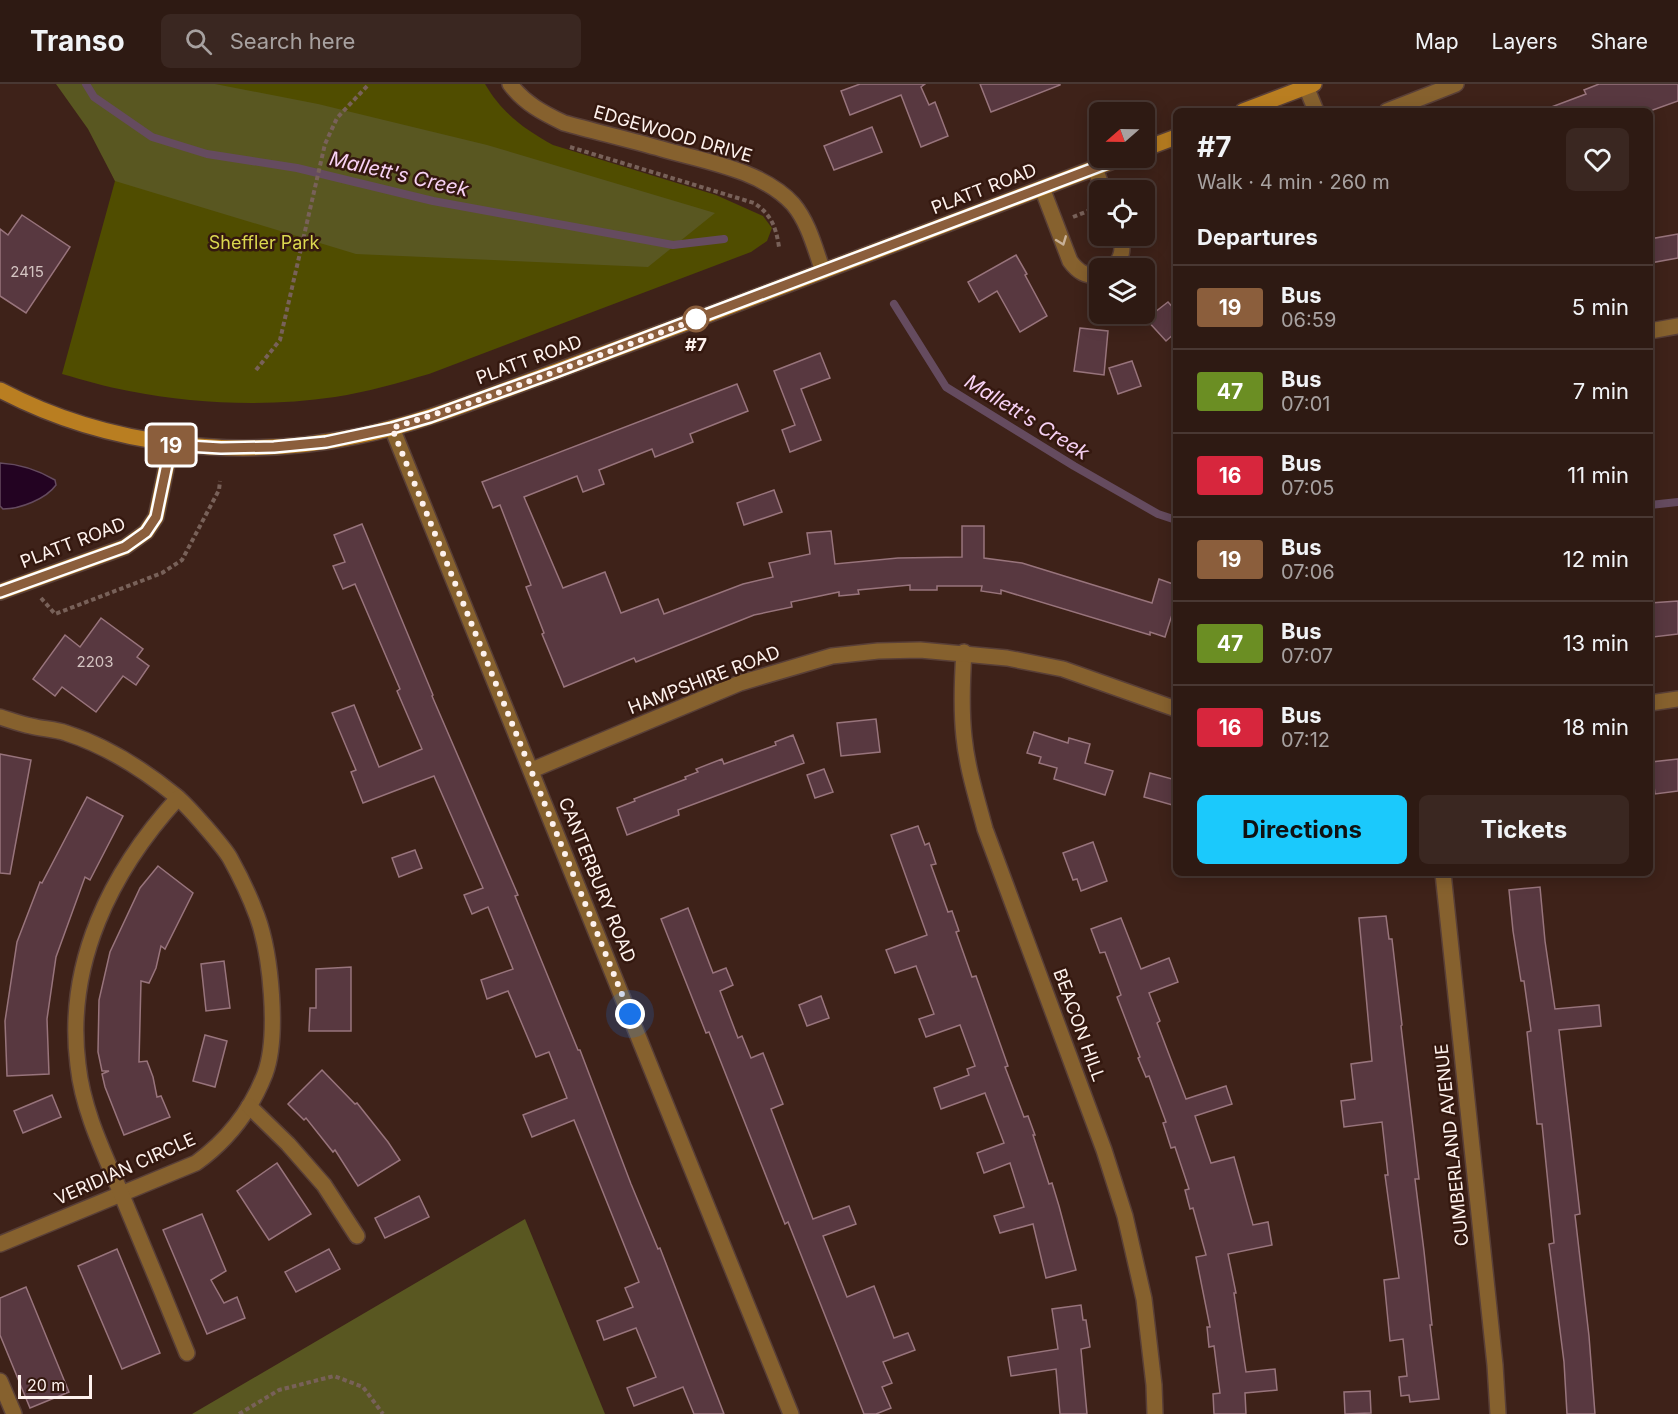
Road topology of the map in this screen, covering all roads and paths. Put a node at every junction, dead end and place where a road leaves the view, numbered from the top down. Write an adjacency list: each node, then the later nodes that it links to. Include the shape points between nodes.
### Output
1 (369, 84): 21 (path, via 337,118 325,144 280,340)
2 (510, 84): 17 (street, EDGEWOOD DRIVE, via 539,111 564,123 733,168 772,187 792,203 807,225)
3 (1456, 84): 7 (street)
4 (1308, 85): 5 (main road); 6 (street)
5 (1250, 108)
6 (1315, 108)
7 (1395, 108)
8 (1173, 138): 9 (main road)
9 (1155, 145)
10 (568, 147): 16 (path, via 754,203 772,219)
11 (1095, 168): 12 (street); 13 (main road, PLATT ROAD)
12 (1099, 180)
13 (1042, 188): 17 (main road, PLATT ROAD); 18 (street, one-way to 18, via 1070,261 1076,270)
14 (1089, 211): 15 (path)
15 (1072, 217)
16 (779, 247)
17 (823, 271): 23 (main road, PLATT ROAD)
18 (1089, 275)
19 (1678, 326): 20 (street)
20 (1653, 330)
21 (255, 370)
22 (0, 390): 24 (main road, via 94,427)
23 (392, 428): 24 (main road, PLATT ROAD, via 326,442 274,447); 33 (street, CANTERBURY ROAD)
24 (171, 445): 26 (main road, PLATT ROAD, via 156,517 141,538)
25 (220, 481): 27 (path, via 219,490 182,560 162,573)
26 (0, 592)
27 (55, 614)
28 (964, 652): 31 (street, HAMPSHIRE ROAD, via 1063,669); 33 (street, HAMPSHIRE ROAD, via 878,651 785,668); 46 (street, BEACON HILL, via 962,700 970,777 985,829 1125,1216 1144,1299)
29 (1678, 699): 30 (street)
30 (1653, 703)
31 (1173, 709)
32 (0, 717): 34 (street, VERIDIAN CIRCLE, via 97,743)
33 (532, 770): 45 (street, CANTERBURY ROAD)
34 (178, 798): 36 (street, VERIDIAN CIRCLE, via 230,856 258,917 270,974 273,1025 265,1072); 37 (street, via 126,866 102,910 82,964 79,984 75,1014 78,1066 90,1120)
35 (1443, 876): 47 (street, CUMBERLAND AVENUE)
36 (249, 1106): 37 (street, VERIDIAN CIRCLE, via 233,1130 196,1163); 38 (street, via 324,1185)
37 (122, 1195): 39 (street, VERIDIAN CIRCLE); 40 (street)
38 (357, 1236)
39 (0, 1244)
40 (187, 1353)
41 (0, 1381): 42 (street)
42 (14, 1414)
43 (239, 1414): 44 (path, via 279,1390 334,1376 363,1387)
44 (383, 1414)
45 (791, 1414)
46 (1155, 1414)
47 (1498, 1414)

